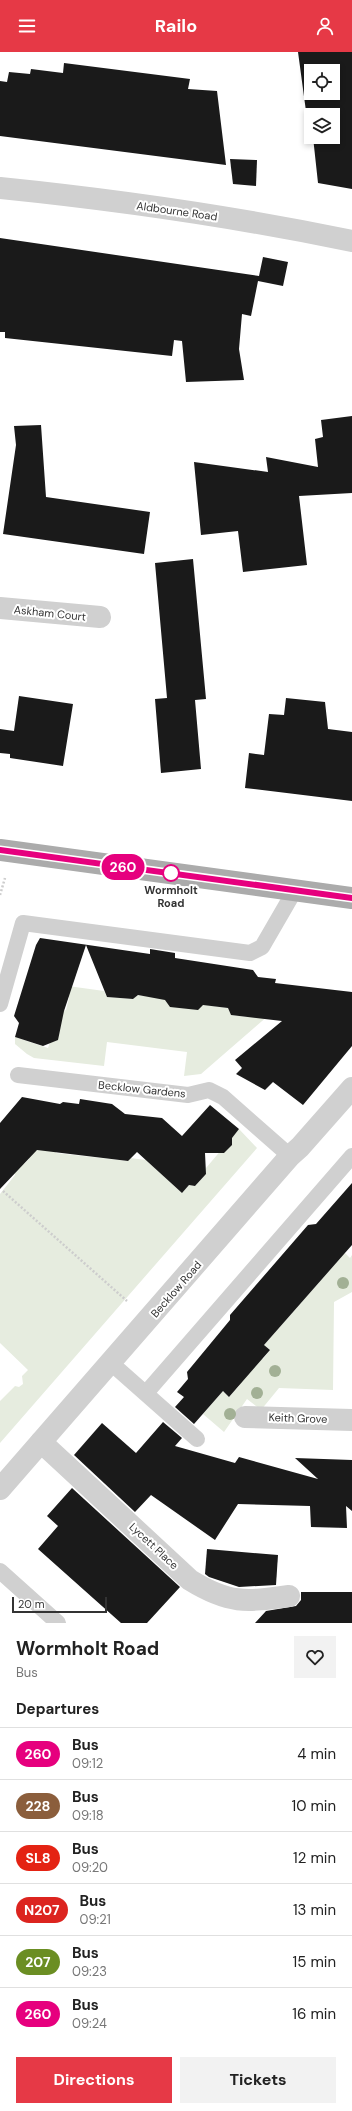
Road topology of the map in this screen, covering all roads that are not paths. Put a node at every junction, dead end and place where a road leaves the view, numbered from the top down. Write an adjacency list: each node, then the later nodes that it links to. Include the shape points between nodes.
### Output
1 (0, 188): 2 (street, Aldbourne Road, via 275,225)
2 (352, 241)
3 (0, 608): 4 (street, Askham Court)
4 (100, 618)
5 (0, 850): 6 (main road)
6 (296, 890): 7 (main road); 8 (lane, via 262,947 250,953 23,922)
7 (352, 898)
8 (0, 1004)
9 (18, 1074): 11 (lane, Becklow Gardens, via 188,1095 209,1090 223,1097)
10 (352, 1088): 11 (street, Becklow Road)
11 (290, 1156): 13 (street, Becklow Road)
12 (352, 1156): 14 (lane)
13 (111, 1363): 14 (lane); 18 (street, Becklow Road)
14 (146, 1393): 17 (lane)
15 (245, 1417): 16 (street, Keith Grove)
16 (352, 1420)
17 (197, 1439)
18 (40, 1442): 19 (street, Becklow Road); 21 (street, Lycett Place, via 190,1580 212,1593 237,1600)
19 (0, 1489)
20 (0, 1571): 22 (lane)
21 (289, 1596)
22 (58, 1623)

